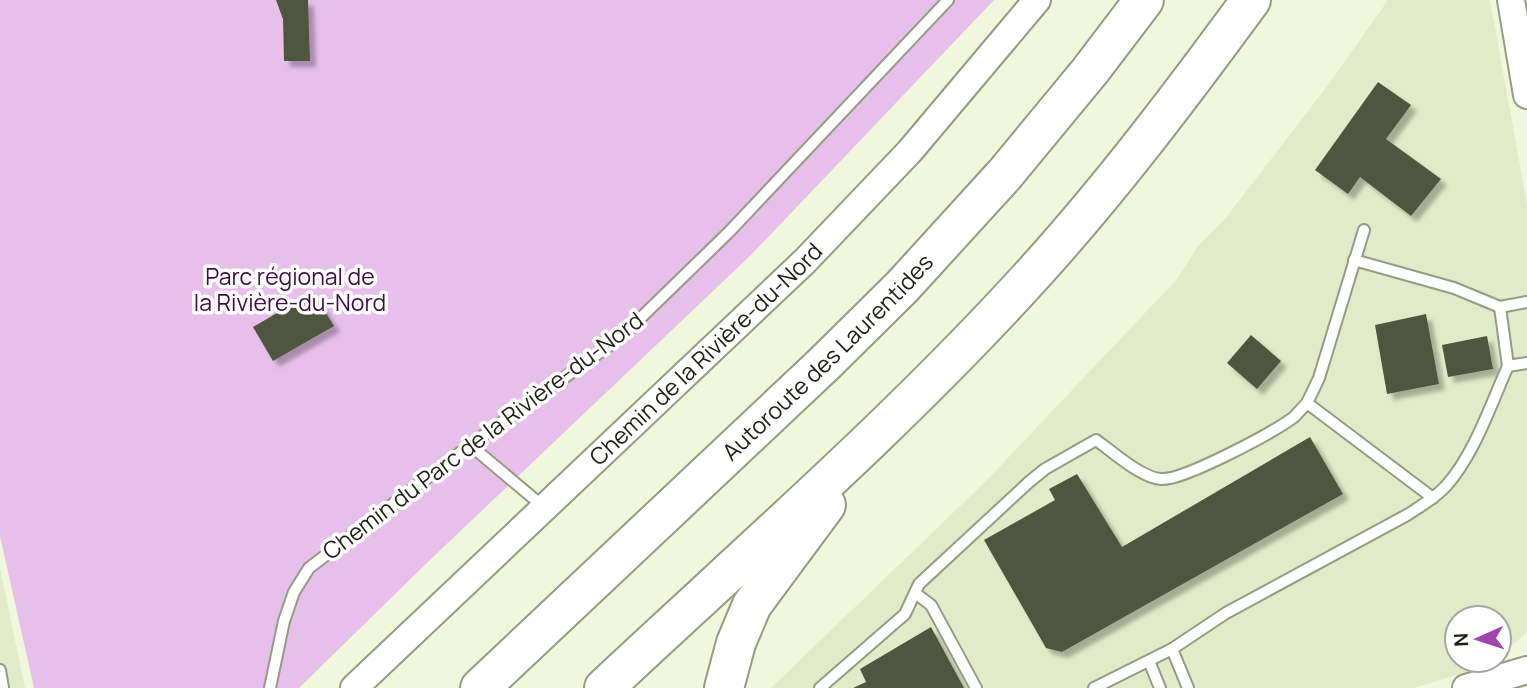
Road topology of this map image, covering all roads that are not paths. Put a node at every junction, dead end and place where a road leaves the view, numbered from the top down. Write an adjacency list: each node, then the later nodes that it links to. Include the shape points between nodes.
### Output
1 (948, 0): 15 (lane, Chemin du Parc de la Rivière-du-Nord, via 729,232 620,338)
2 (1037, 0): 17 (street, Chemin de la Rivière-du-Nord, via 865,201)
3 (1144, 0): 27 (highway, Autoroute des Laurentides, via 1012,166 902,287)
4 (1251, 0): 14 (highway, via 1166,114 1055,249)
5 (1511, 0): 6 (street)
6 (1527, 95)
7 (1364, 230): 8 (lane)
8 (1354, 260): 10 (lane, via 1454,288); 13 (lane, via 1319,378)
9 (1527, 302): 10 (lane)
10 (1500, 307): 12 (lane)
11 (1527, 363): 12 (lane)
12 (1508, 366): 16 (lane, via 1466,457)
13 (1307, 403): 16 (lane); 18 (lane, via 1285,423 1186,474 1162,480 1141,472 1096,440 1029,482 942,561)
14 (884, 428): 28 (highway); 29 (highway, via 752,605)
15 (470, 445): 17 (lane); 25 (lane, Chemin du Parc de la Rivière-du-Nord, via 309,568 284,621)
16 (1433, 498): 19 (lane, via 1226,613)
17 (545, 508): 26 (street, Chemin de la Rivière-du-Nord)
18 (915, 593): 30 (lane, via 905,614); 31 (lane, via 936,612)
19 (1172, 649): 21 (lane); 34 (lane)
20 (1527, 651): 23 (street)
21 (1149, 661): 32 (lane); 33 (lane)
22 (0, 670): 24 (lane)
23 (1518, 673): 35 (street)
24 (3, 688)
25 (270, 688)
26 (354, 688)
27 (480, 688)
28 (604, 688)
29 (724, 688)
30 (820, 688)
31 (976, 688)
32 (1094, 688)
33 (1160, 688)
34 (1188, 688)
35 (1466, 688)

